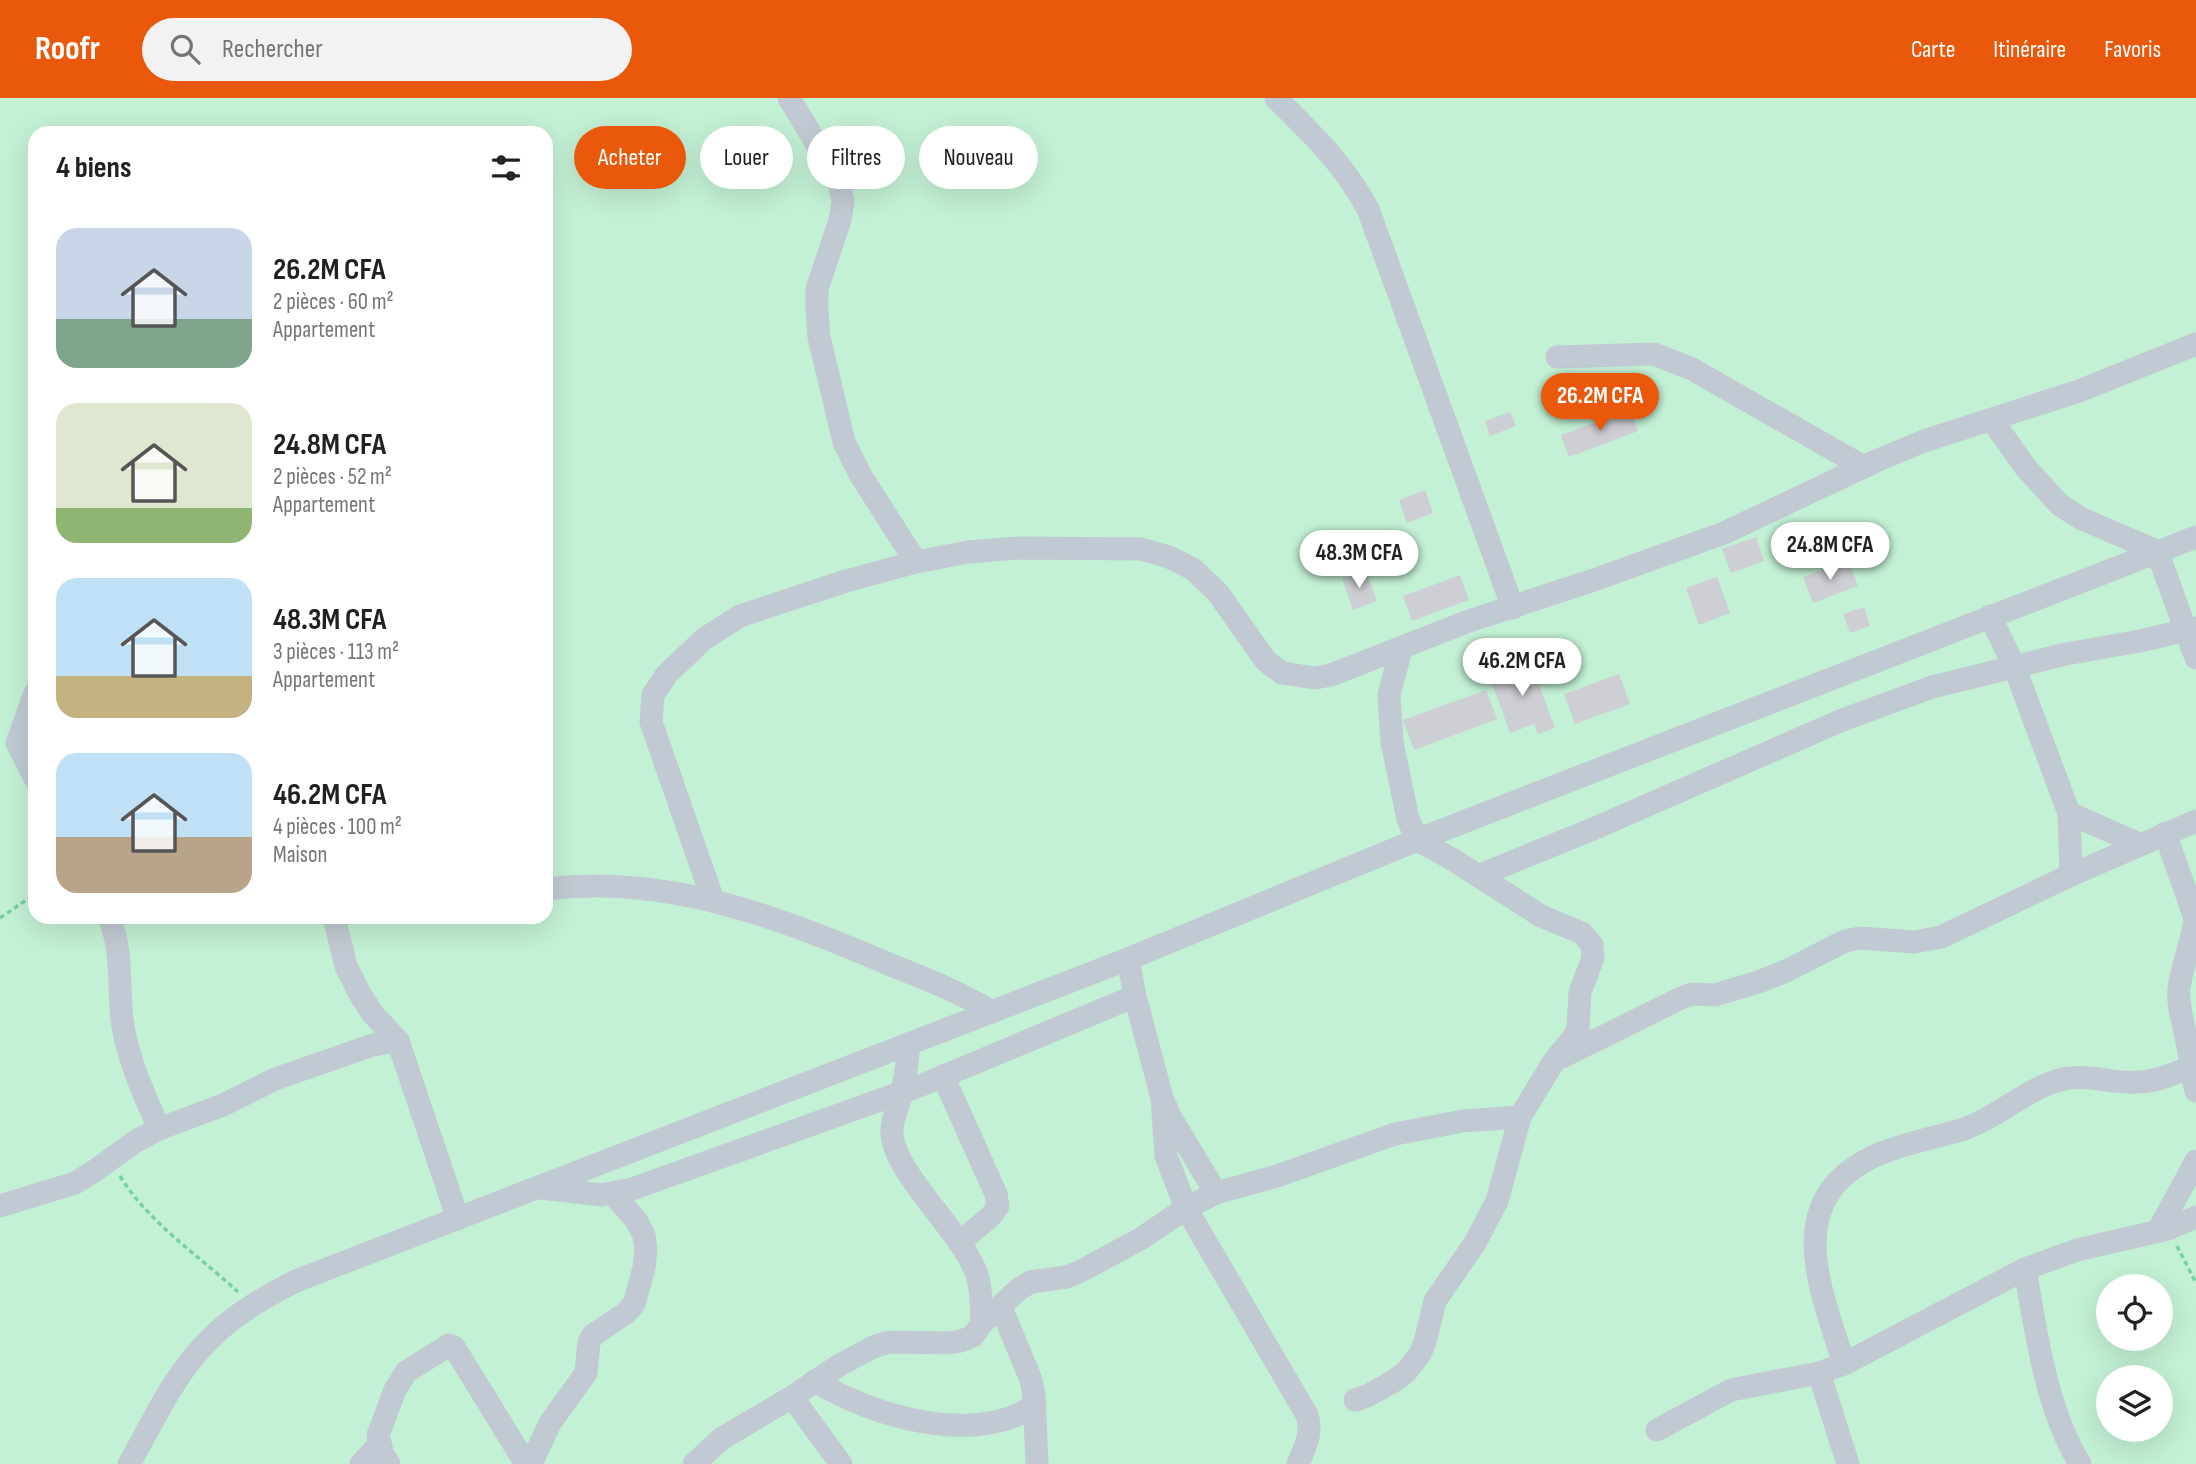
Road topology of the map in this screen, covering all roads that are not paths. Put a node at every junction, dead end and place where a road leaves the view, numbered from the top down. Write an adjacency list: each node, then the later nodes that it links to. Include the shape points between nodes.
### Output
1 (789, 98): 9 (street, via 839,181 843,202 817,289 817,310 844,442)
2 (1276, 98): 10 (street, via 1331,153 1368,209)
3 (2196, 344): 5 (street)
4 (1557, 357): 6 (street, via 1654,354 1673,360)
5 (1992, 420): 6 (street, via 1924,441); 8 (street, via 2060,505)
6 (1864, 467): 10 (street, via 1724,533)
7 (2196, 537): 8 (street)
8 (2157, 551): 11 (street); 12 (street)
9 (916, 562): 13 (street, via 1018,548 1141,549 1193,569 1217,593 1266,662 1282,673 1315,678 1331,675); 26 (street, via 740,616 704,639 667,674 653,695 652,722)
10 (1513, 608): 13 (street)
11 (1990, 616): 15 (street); 21 (street)
12 (2191, 629): 14 (street); 15 (street)
13 (1401, 649): 21 (street, via 1389,695 1392,741 1408,819)
14 (2196, 658)
15 (2014, 666): 18 (street); 24 (street, via 1872,708)
16 (28, 712): 17 (street, via 17,743)
17 (28, 767)
18 (2069, 813): 22 (street); 23 (street)
19 (2196, 821): 20 (street)
20 (2165, 833): 22 (street); 34 (street, via 2195,918 2178,1004)
21 (1418, 840): 24 (street); 29 (street)
22 (2139, 844): 23 (street)
23 (2071, 874): 35 (street, via 1941,937 1914,942 1845,941 1761,981 1715,995 1692,994)
24 (1478, 876): 35 (street, via 1541,916 1583,933 1592,945 1593,958 1580,992 1578,1029)
25 (553, 889): 26 (street, via 604,885)
26 (713, 900): 31 (street, via 828,938 960,992)
27 (112, 924): 41 (street, via 121,966 128,1050)
28 (336, 924): 32 (street, via 346,966 361,996)
29 (1128, 959): 30 (street); 31 (street)
30 (1135, 996): 36 (street); 39 (street)
31 (992, 1012): 33 (street)
32 (398, 1041): 41 (street, via 302,1068); 49 (street)
33 (909, 1044): 38 (street); 43 (street)
34 (2191, 1055): 37 (street); 55 (street, via 2139,1083 2085,1077 2050,1083 1966,1128 1881,1154 1840,1178 1824,1203 1814,1239 1821,1288)
35 (1554, 1061): 40 (street)
36 (943, 1076): 38 (street); 51 (street, via 998,1206)
37 (2196, 1091)
38 (902, 1092): 45 (street); 51 (street, via 891,1135 896,1151)
39 (1162, 1098): 44 (street); 47 (street, via 1166,1156)
40 (1520, 1117): 44 (street, via 1463,1121 1395,1134); 59 (street, via 1497,1200 1475,1243 1435,1301 1420,1354 1394,1381)
41 (159, 1129): 46 (street, via 75,1183)
42 (2196, 1161): 50 (street)
43 (536, 1187): 45 (street); 49 (street)
44 (1216, 1193): 47 (street)
45 (613, 1194): 65 (street, via 644,1235 644,1268 634,1304 593,1335 586,1373)
46 (0, 1206)
47 (1186, 1208): 53 (street, via 1080,1272 1031,1282); 69 (street, via 1307,1415 1308,1439)
48 (2196, 1217): 50 (street)
49 (458, 1219): 63 (street, via 251,1304 197,1354)
50 (2163, 1230): 52 (street, via 2103,1242)
51 (960, 1242): 54 (street, via 977,1275)
52 (2025, 1269): 55 (street); 71 (street, via 2042,1360)
53 (1001, 1307): 54 (street); 60 (street, via 1031,1380)
54 (982, 1323): 57 (street, via 973,1336 961,1341 889,1342 873,1347)
55 (1844, 1364): 56 (street)
56 (1819, 1373): 61 (street, via 1731,1390); 70 (street)
57 (815, 1381): 58 (street); 60 (street, via 852,1402 949,1426 1001,1420)
58 (792, 1397): 66 (street, via 721,1439); 67 (street)
59 (1355, 1400)
60 (1035, 1405): 68 (street)
61 (1657, 1430)
62 (384, 1454): 64 (street); 65 (street, via 378,1435 395,1390 406,1372 449,1345)
63 (129, 1464)
64 (361, 1464)
65 (528, 1464)
66 (694, 1464)
67 (841, 1464)
68 (1037, 1464)
69 (1298, 1464)
70 (1848, 1464)
71 (2080, 1464)

